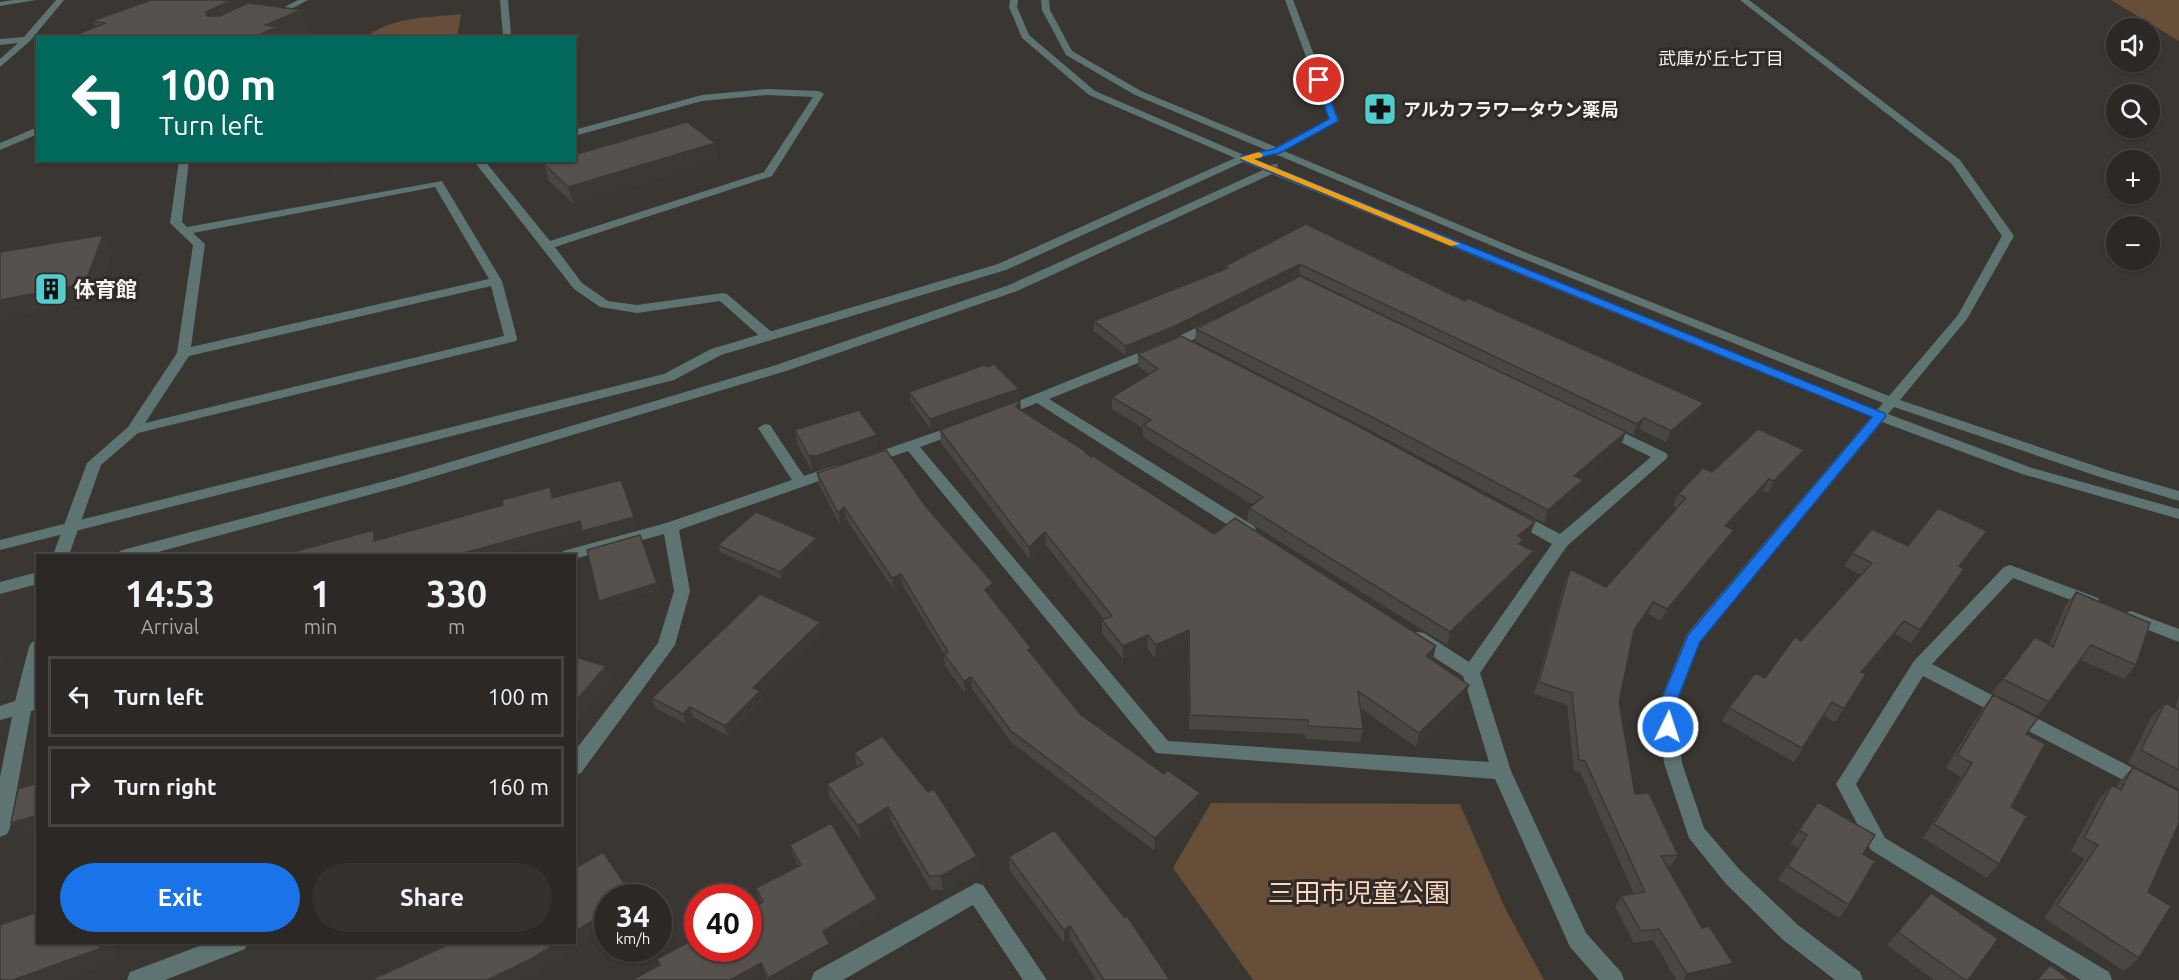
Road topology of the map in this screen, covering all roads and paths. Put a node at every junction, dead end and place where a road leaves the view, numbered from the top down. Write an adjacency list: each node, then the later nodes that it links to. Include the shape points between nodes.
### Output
1 (32, 0): 9 (street)
2 (60, 0): 12 (street)
3 (304, 0): 10 (street)
4 (504, 0): 11 (street)
5 (1014, 0): 19 (street, via 1013,7 1026,36 1092,93)
6 (1045, 0): 18 (street, via 1046,10 1069,53 1138,93)
7 (1289, 0): 18 (street, via 1334,120)
8 (1744, 0): 32 (street, via 1956,162 2008,236 1963,316)
9 (0, 4)
10 (264, 20)
11 (507, 36)
12 (27, 39): 13 (street); 14 (street)
13 (0, 42)
14 (0, 64)
15 (36, 131): 17 (street)
16 (576, 132): 24 (street, via 702,98 767,92 819,94 768,174)
17 (0, 147)
18 (1277, 151): 19 (street); 22 (street); 32 (street, via 1513,251)
19 (1244, 158): 22 (street); 27 (street, via 1002,267)
20 (184, 162): 23 (street, via 176,223)
21 (480, 162): 24 (street)
22 (1272, 170): 33 (street); 48 (street, via 1013,288 781,368 397,483)
23 (185, 231): 25 (street, via 438,183); 30 (street, via 199,244)
24 (548, 246): 27 (street, via 578,286 604,304 637,309 723,297)
25 (496, 281): 30 (street); 36 (street, via 511,338)
26 (1229, 315): 28 (street)
27 (769, 337): 42 (street, via 716,352 669,377)
28 (1180, 341): 29 (street); 31 (street)
29 (1201, 352)
30 (183, 353): 36 (street)
31 (1040, 399): 37 (street); 44 (street)
32 (1889, 401): 33 (street); 39 (street)
33 (1880, 416): 41 (street, via 2027,471); 68 (street, via 1693,639 1666,708 1673,764 1696,832 1733,877 1790,932)
34 (1597, 425): 45 (street, via 1661,456)
35 (765, 428): 38 (street)
36 (133, 430): 42 (street, via 94,464)
37 (911, 446): 38 (street); 60 (street, via 1163,748)
38 (801, 482): 43 (street)
39 (2179, 496)
40 (1501, 509): 45 (street)
41 (2179, 514)
42 (70, 527): 46 (street); 47 (street)
43 (671, 527): 49 (street); 59 (street, via 682,591 666,645)
44 (1261, 538)
45 (1562, 542): 56 (street)
46 (0, 545)
47 (61, 554)
48 (130, 554)
49 (573, 554)
50 (36, 579): 51 (street)
51 (0, 588)
52 (1401, 627): 56 (street)
53 (2179, 636): 55 (street, via 2010,571)
54 (36, 661): 57 (street)
55 (1920, 666): 61 (street); 69 (street, via 1846,784 1878,844)
56 (1471, 672): 60 (street)
57 (30, 704): 58 (street); 62 (street)
58 (0, 713)
59 (576, 764)
60 (1501, 771): 67 (street, via 1578,940)
61 (2179, 801)
62 (0, 828)
63 (232, 944): 64 (street)
64 (138, 980)
65 (822, 980): 66 (street, via 976,892)
66 (1036, 980)
67 (1613, 980)
68 (1852, 980)
69 (2101, 980)

